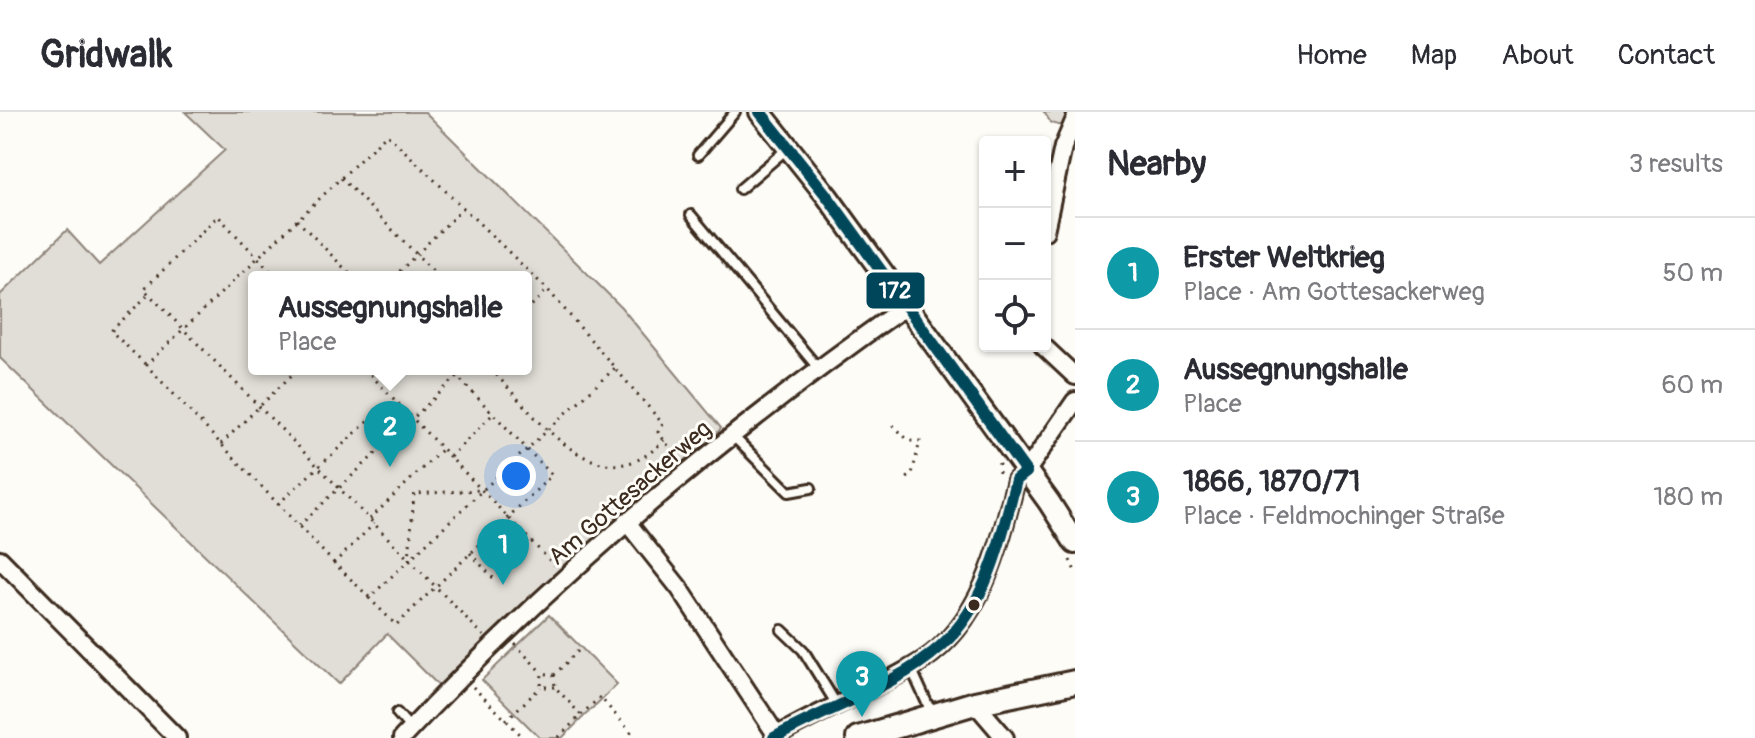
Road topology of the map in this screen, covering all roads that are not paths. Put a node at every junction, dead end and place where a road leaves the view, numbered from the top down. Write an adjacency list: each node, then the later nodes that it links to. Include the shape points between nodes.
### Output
1 (735, 112): 5 (lane)
2 (760, 112): 4 (street)
3 (1075, 119): 7 (street)
4 (789, 148): 6 (lane); 9 (street)
5 (698, 155)
6 (740, 189)
7 (1050, 208)
8 (691, 215): 11 (lane)
9 (906, 306): 11 (street, Am Gottesackerweg); 15 (street)
10 (1049, 352): 12 (street)
11 (818, 368): 14 (street, Am Gottesackerweg)
12 (1075, 376)
13 (1075, 401): 15 (street)
14 (733, 436): 16 (lane, via 789,492); 17 (street, Am Gottesackerweg)
15 (1026, 472): 18 (street); 21 (street, via 1016,480 1001,542 980,592 940,646)
16 (811, 488)
17 (626, 521): 27 (street, Am Gottesackerweg); 28 (street, via 680,589)
18 (1075, 543)
19 (0, 559): 29 (street)
20 (782, 630): 24 (lane, via 803,650)
21 (911, 667): 24 (street); 26 (lane)
22 (1075, 682): 23 (main road)
23 (975, 703): 26 (main road); 31 (street)
24 (837, 705): 28 (street)
25 (397, 713): 27 (lane)
26 (933, 715): 30 (main road)
27 (407, 733)
28 (775, 737)
29 (177, 738)
30 (858, 738)
31 (1005, 738)

